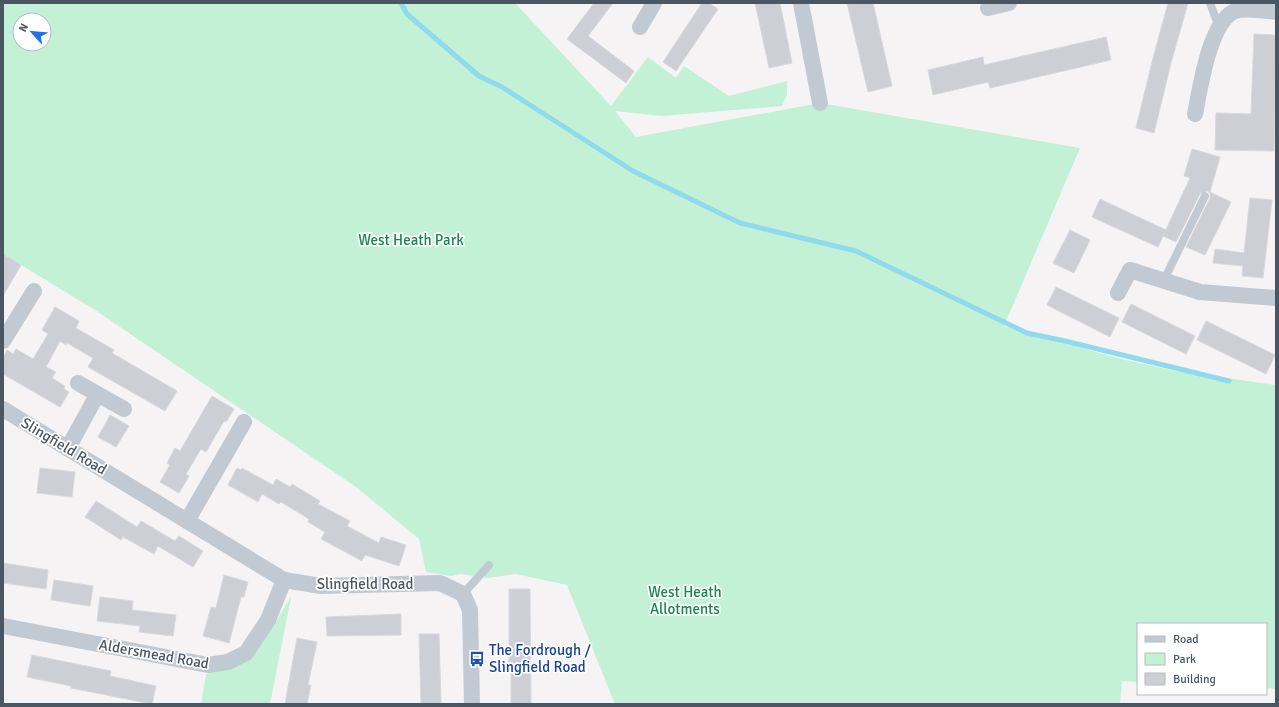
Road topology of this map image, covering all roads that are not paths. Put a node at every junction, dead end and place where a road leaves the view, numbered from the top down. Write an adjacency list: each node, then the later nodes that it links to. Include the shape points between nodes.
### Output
1 (654, 3): 7 (street)
2 (801, 3): 9 (street)
3 (1009, 3): 5 (street)
4 (1210, 3): 8 (lane)
5 (988, 8)
6 (1276, 12): 8 (street, via 1233,12)
7 (640, 27)
8 (1219, 27): 10 (street, via 1208,50)
9 (820, 103)
10 (1195, 114)
11 (1205, 196): 12 (lane)
12 (1164, 280): 14 (street, via 1130,270); 15 (street, via 1200,292)
13 (34, 290): 16 (street)
14 (1118, 293)
15 (1276, 298)
16 (3, 341)
17 (78, 383): 18 (street)
18 (97, 395): 20 (street); 22 (street)
19 (3, 409): 22 (street, Slingfield Road)
20 (124, 409)
21 (244, 422): 23 (street)
22 (68, 448): 23 (street, Slingfield Road)
23 (187, 521): 25 (street, Slingfield Road)
24 (489, 565): 26 (lane)
25 (284, 580): 26 (street, Slingfield Road, via 321,586 440,583); 27 (street, Aldersmead Road, via 268,620 246,653 222,663 208,665)
26 (462, 594): 28 (street, via 470,610)
27 (3, 626)
28 (472, 704)

